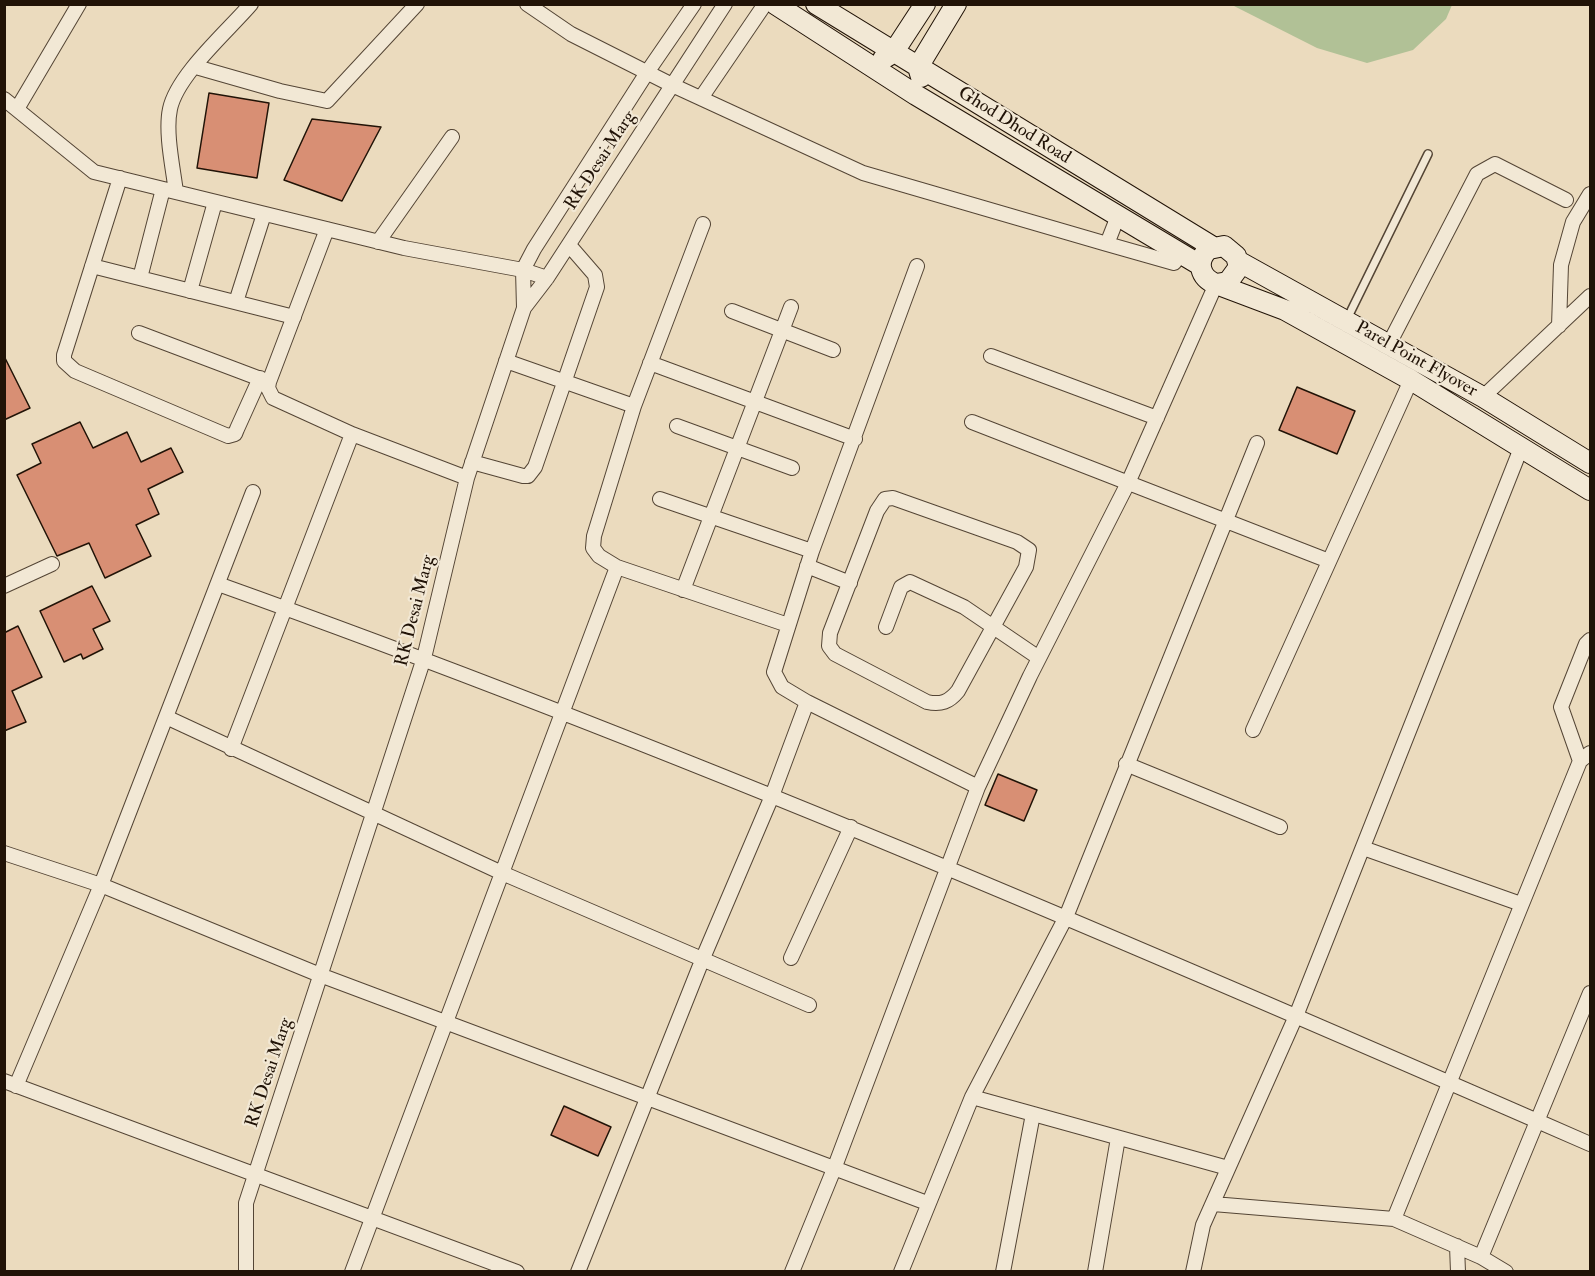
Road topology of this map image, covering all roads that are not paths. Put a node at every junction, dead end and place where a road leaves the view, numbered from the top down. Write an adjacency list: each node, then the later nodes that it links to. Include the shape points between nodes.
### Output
1 (79, 4): 21 (street)
2 (251, 4): 13 (street)
3 (417, 4): 13 (street, via 327,101)
4 (526, 4): 15 (street, via 571,34)
5 (694, 4): 15 (street)
6 (725, 4): 17 (street, RK Desai Marg)
7 (765, 4): 20 (street)
8 (774, 4): 16 (main road)
9 (816, 4): 12 (main road, Ghod Dhod Road)
10 (926, 4): 12 (main road)
11 (956, 4): 14 (main road)
12 (893, 53): 14 (main road, Ghod Dhod Road); 16 (main road, via 883,59)
13 (196, 67): 25 (street, via 178,89 170,108)
14 (918, 67): 18 (main road, via 920,81); 36 (main road, Ghod Dhod Road)
15 (648, 71): 17 (street); 42 (street)
16 (881, 72): 18 (main road)
17 (672, 85): 20 (street); 35 (street, RK Desai Marg)
18 (905, 88): 30 (main road)
19 (4, 99): 21 (street)
20 (701, 99): 34 (street, via 863,173)
21 (17, 109): 24 (street, via 94,172)
22 (452, 137): 33 (street)
23 (1428, 154): 53 (lane)
24 (120, 178): 25 (street); 40 (street)
25 (169, 190): 28 (street); 43 (street)
26 (1590, 194): 54 (street, via 1573,222 1561,265)
27 (1566, 200): 57 (street, via 1495,164 1477,174)
28 (215, 202): 29 (street); 46 (street)
29 (264, 214): 32 (street); 48 (street)
30 (1118, 216): 34 (street); 37 (main road)
31 (703, 224): 61 (street)
32 (327, 230): 33 (street); 52 (street)
33 (378, 242): 42 (street)
34 (1107, 244): 37 (street, via 1174,263)
35 (568, 245): 44 (street, RK Desai Marg); 64 (street, via 598,282)
36 (1213, 247): 38 (main road, Ghod Dhod Road, via 1229,248); 39 (main road, via 1202,256)
37 (1181, 254): 39 (main road)
38 (1238, 261): 45 (main road, via 1233,278); 53 (main road, Parel Point Flyover)
39 (1200, 265): 45 (main road, via 1205,277)
40 (92, 266): 43 (street); 62 (street, via 64,356 75,371 228,436 235,434)
41 (917, 266): 72 (street)
42 (523, 270): 44 (street); 50 (street)
43 (140, 278): 46 (street)
44 (547, 278): 50 (street, RK Desai Marg)
45 (1216, 284): 63 (main road, via 1285,310); 68 (street)
46 (190, 291): 48 (street)
47 (1590, 296): 54 (street)
48 (236, 302): 52 (street)
49 (791, 307): 55 (street)
50 (524, 308): 60 (street, RK Desai Marg)
51 (732, 311): 55 (street)
52 (294, 317): 62 (street)
53 (1346, 321): 57 (main road, Parel Point Flyover)
54 (1559, 326): 65 (street)
55 (782, 330): 58 (street); 66 (street)
56 (139, 333): 62 (street)
57 (1389, 344): 65 (main road, Parel Point Flyover)
58 (833, 350)
59 (992, 356): 68 (street)
60 (506, 361): 64 (street); 76 (street, RK Desai Marg)
61 (650, 363): 66 (street); 67 (street)
62 (264, 380): 71 (street, via 280,403)
63 (1411, 380): 75 (main road); 87 (street)
64 (565, 381): 67 (street); 76 (street, via 532,473 523,476)
65 (1483, 397): 77 (main road, Parel Point Flyover)
66 (756, 403): 72 (street); 74 (street)
67 (634, 406): 90 (street, via 594,536 593,548)
68 (1156, 418): 80 (street)
69 (972, 422): 80 (street)
70 (677, 426): 74 (street)
71 (352, 434): 79 (street); 95 (street)
72 (855, 439): 86 (street)
73 (1257, 443): 85 (street)
74 (738, 448): 78 (street); 84 (street)
75 (1521, 448): 81 (main road); 114 (street)
76 (472, 462): 79 (street, RK Desai Marg)
77 (1590, 463)
78 (792, 468)
79 (467, 478): 100 (street, RK Desai Marg)
80 (1128, 483): 85 (street); 101 (street)
81 (1590, 490)
82 (253, 492): 92 (street)
83 (660, 499): 84 (street)
84 (711, 516): 86 (street); 94 (street)
85 (1225, 521): 87 (street); 108 (street)
86 (812, 551): 89 (street)
87 (1329, 561): 105 (street)
88 (52, 564): 93 (street)
89 (807, 566): 91 (street); 96 (street)
90 (617, 567): 94 (street); 103 (street)
91 (850, 583): 97 (street, via 828,640 831,650 927,702 942,704 953,696); 97 (street, via 877,511 885,499 893,498 1017,542 1029,550 1026,567)
92 (218, 584): 95 (street); 104 (street)
93 (4, 586)
94 (683, 590): 96 (street)
95 (286, 608): 100 (street); 106 (street)
96 (788, 625): 102 (street, via 774,672 782,687)
97 (991, 626): 98 (street, via 953,601 910,582 901,587); 101 (street)
98 (886, 627)
99 (1590, 640): 107 (street, via 1561,707)
100 (424, 658): 103 (street); 111 (street, RK Desai Marg)
101 (1039, 658): 109 (street)
102 (807, 702): 109 (street); 110 (street)
103 (562, 713): 110 (street); 117 (street)
104 (166, 717): 106 (street); 118 (street)
105 (1253, 730)
106 (231, 749): 111 (street)
107 (1585, 757): 119 (street)
108 (1126, 764): 113 (street); 120 (street)
109 (978, 787): 116 (street)
110 (772, 796): 112 (street); 121 (street)
111 (374, 813): 117 (street); 123 (street, RK Desai Marg)
112 (850, 827): 116 (street); 122 (street)
113 (1280, 827)
114 (1363, 848): 119 (street); 126 (street)
115 (4, 853): 118 (street)
116 (946, 866): 120 (street); 137 (street)
117 (502, 873): 121 (street); 127 (street)
118 (101, 885): 123 (street); 129 (street)
119 (1521, 904): 128 (street)
120 (1066, 917): 126 (street); 130 (street)
121 (703, 958): 125 (street); 131 (street)
122 (791, 958)
123 (320, 975): 127 (street); 138 (street, RK Desai Marg)
124 (1590, 993): 133 (street)
125 (809, 1005)
126 (1296, 1016): 128 (street); 136 (street)
127 (446, 1022): 131 (street); 141 (street)
128 (1450, 1082): 133 (street); 142 (street)
129 (10, 1084): 138 (street)
130 (972, 1097): 132 (street); 139 (street)
131 (648, 1099): 137 (street); 148 (street)
132 (1033, 1114): 134 (street); 151 (street)
133 (1539, 1122): 135 (street); 144 (street)
134 (1118, 1138): 136 (street); 152 (street)
135 (1590, 1144)
136 (1228, 1168): 140 (street)
137 (834, 1169): 139 (street); 149 (street)
138 (256, 1175): 141 (street); 145 (street, RK Desai Marg, via 246,1203)
139 (927, 1203): 150 (street)
140 (1213, 1204): 142 (street); 153 (street, via 1203,1225)
141 (372, 1218): 146 (street); 147 (street)
142 (1394, 1219): 143 (street)
143 (1457, 1246): 144 (street); 154 (street)
144 (1481, 1257): 155 (street)
145 (246, 1272)
146 (352, 1272)
147 (517, 1272)
148 (578, 1272)
149 (792, 1272)
150 (901, 1272)
151 (1003, 1272)
152 (1095, 1272)
153 (1193, 1272)
154 (1458, 1272)
155 (1506, 1272)

